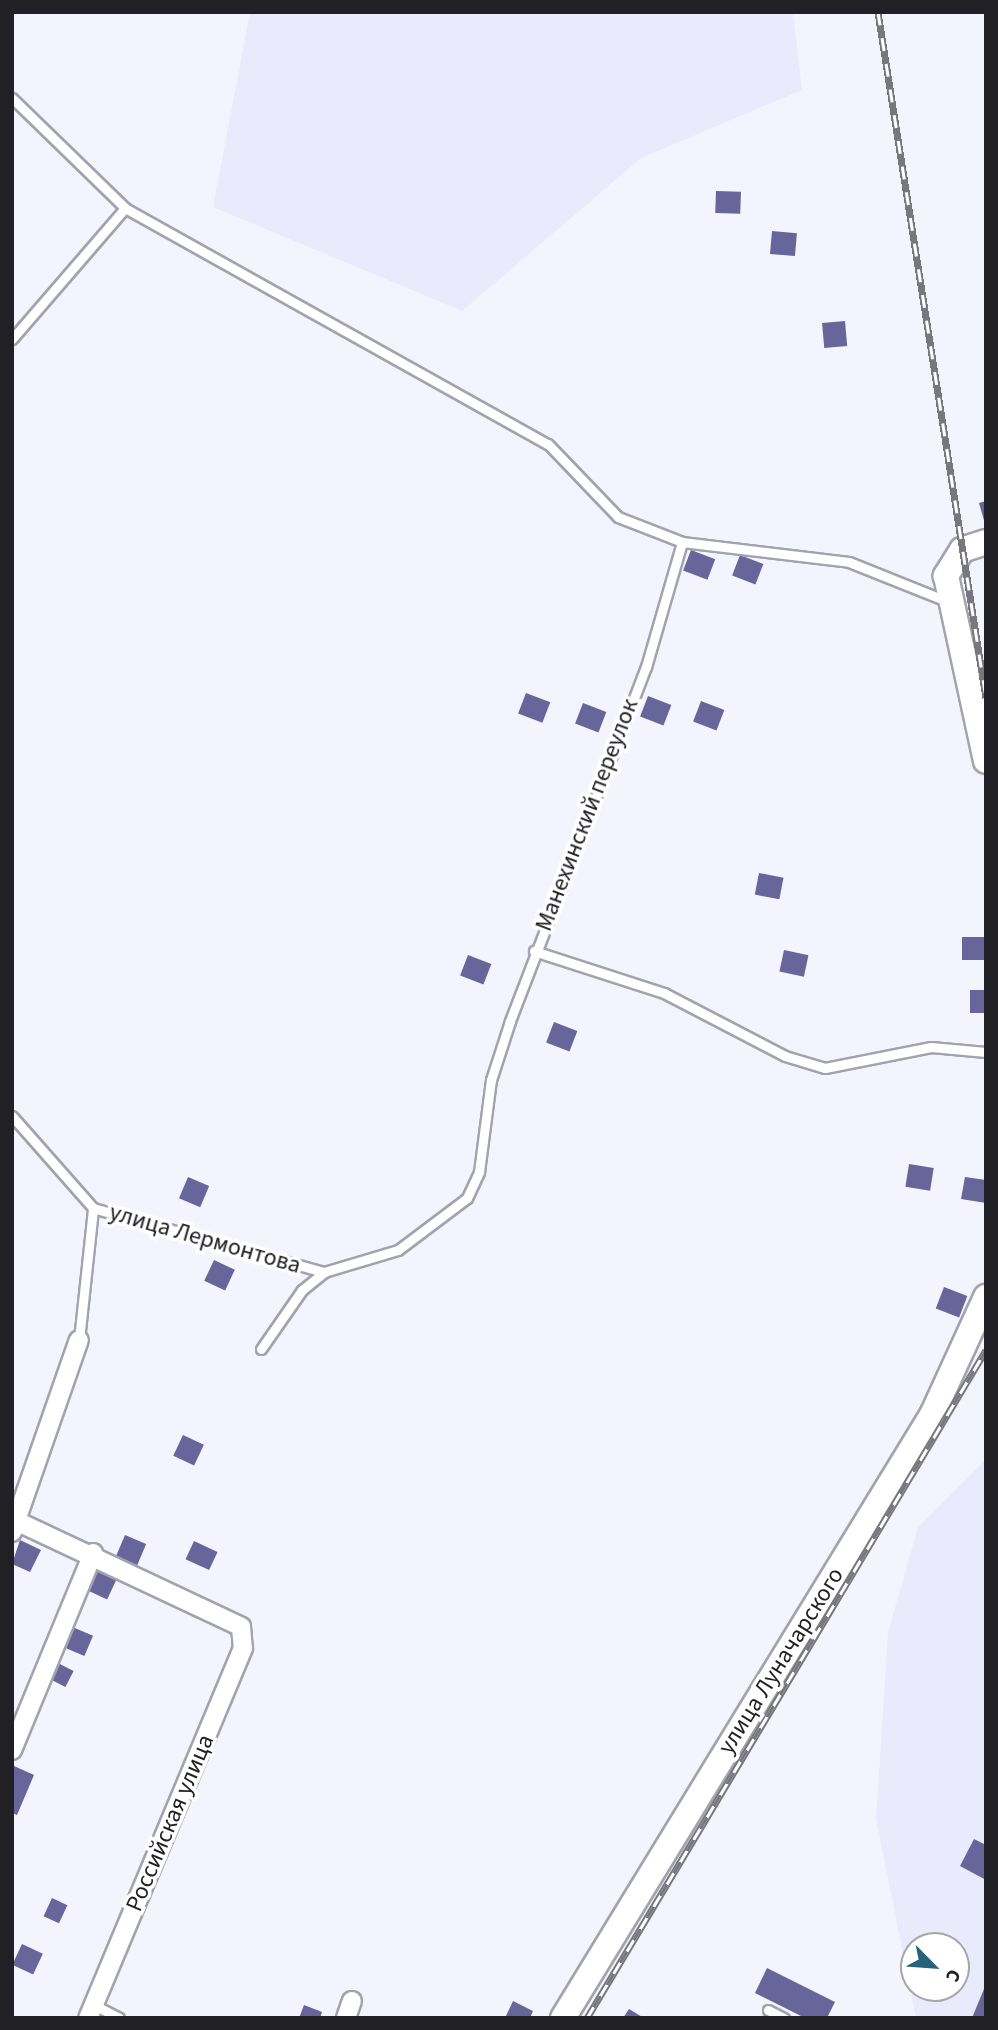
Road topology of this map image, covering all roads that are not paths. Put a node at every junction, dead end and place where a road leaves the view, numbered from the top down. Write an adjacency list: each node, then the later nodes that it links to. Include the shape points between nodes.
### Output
1 (12, 98): 2 (lane)
2 (125, 208): 3 (lane); 4 (lane, via 548,444 618,517)
3 (12, 339)
4 (681, 542): 6 (lane, via 849,562); 8 (lane, Манехинский переулок, via 646,667)
5 (986, 542): 6 (main road, via 962,550 946,576)
6 (951, 603): 7 (main road)
7 (986, 761)
8 (534, 951): 9 (lane, via 664,993 785,1056 825,1068 860,1066 908,1049); 12 (lane, Манехинский переулок, via 491,1080 479,1172 467,1198 398,1250)
9 (986, 1052)
10 (12, 1116): 11 (lane)
11 (93, 1208): 12 (lane, улица Лермонтова); 14 (lane, улица Лермонтова)
12 (324, 1272): 15 (lane, via 302,1290)
13 (986, 1297): 22 (main road, улица Луначарского, via 932,1415)
14 (79, 1340): 16 (street)
15 (261, 1349)
16 (14, 1524): 17 (street)
17 (93, 1553): 18 (street); 20 (street, Российская улица, via 241,1627 243,1648)
18 (12, 1750)
19 (768, 2010): 23 (lane)
20 (91, 2011): 21 (lane)
21 (119, 2018)
22 (563, 2018)
23 (784, 2018)

